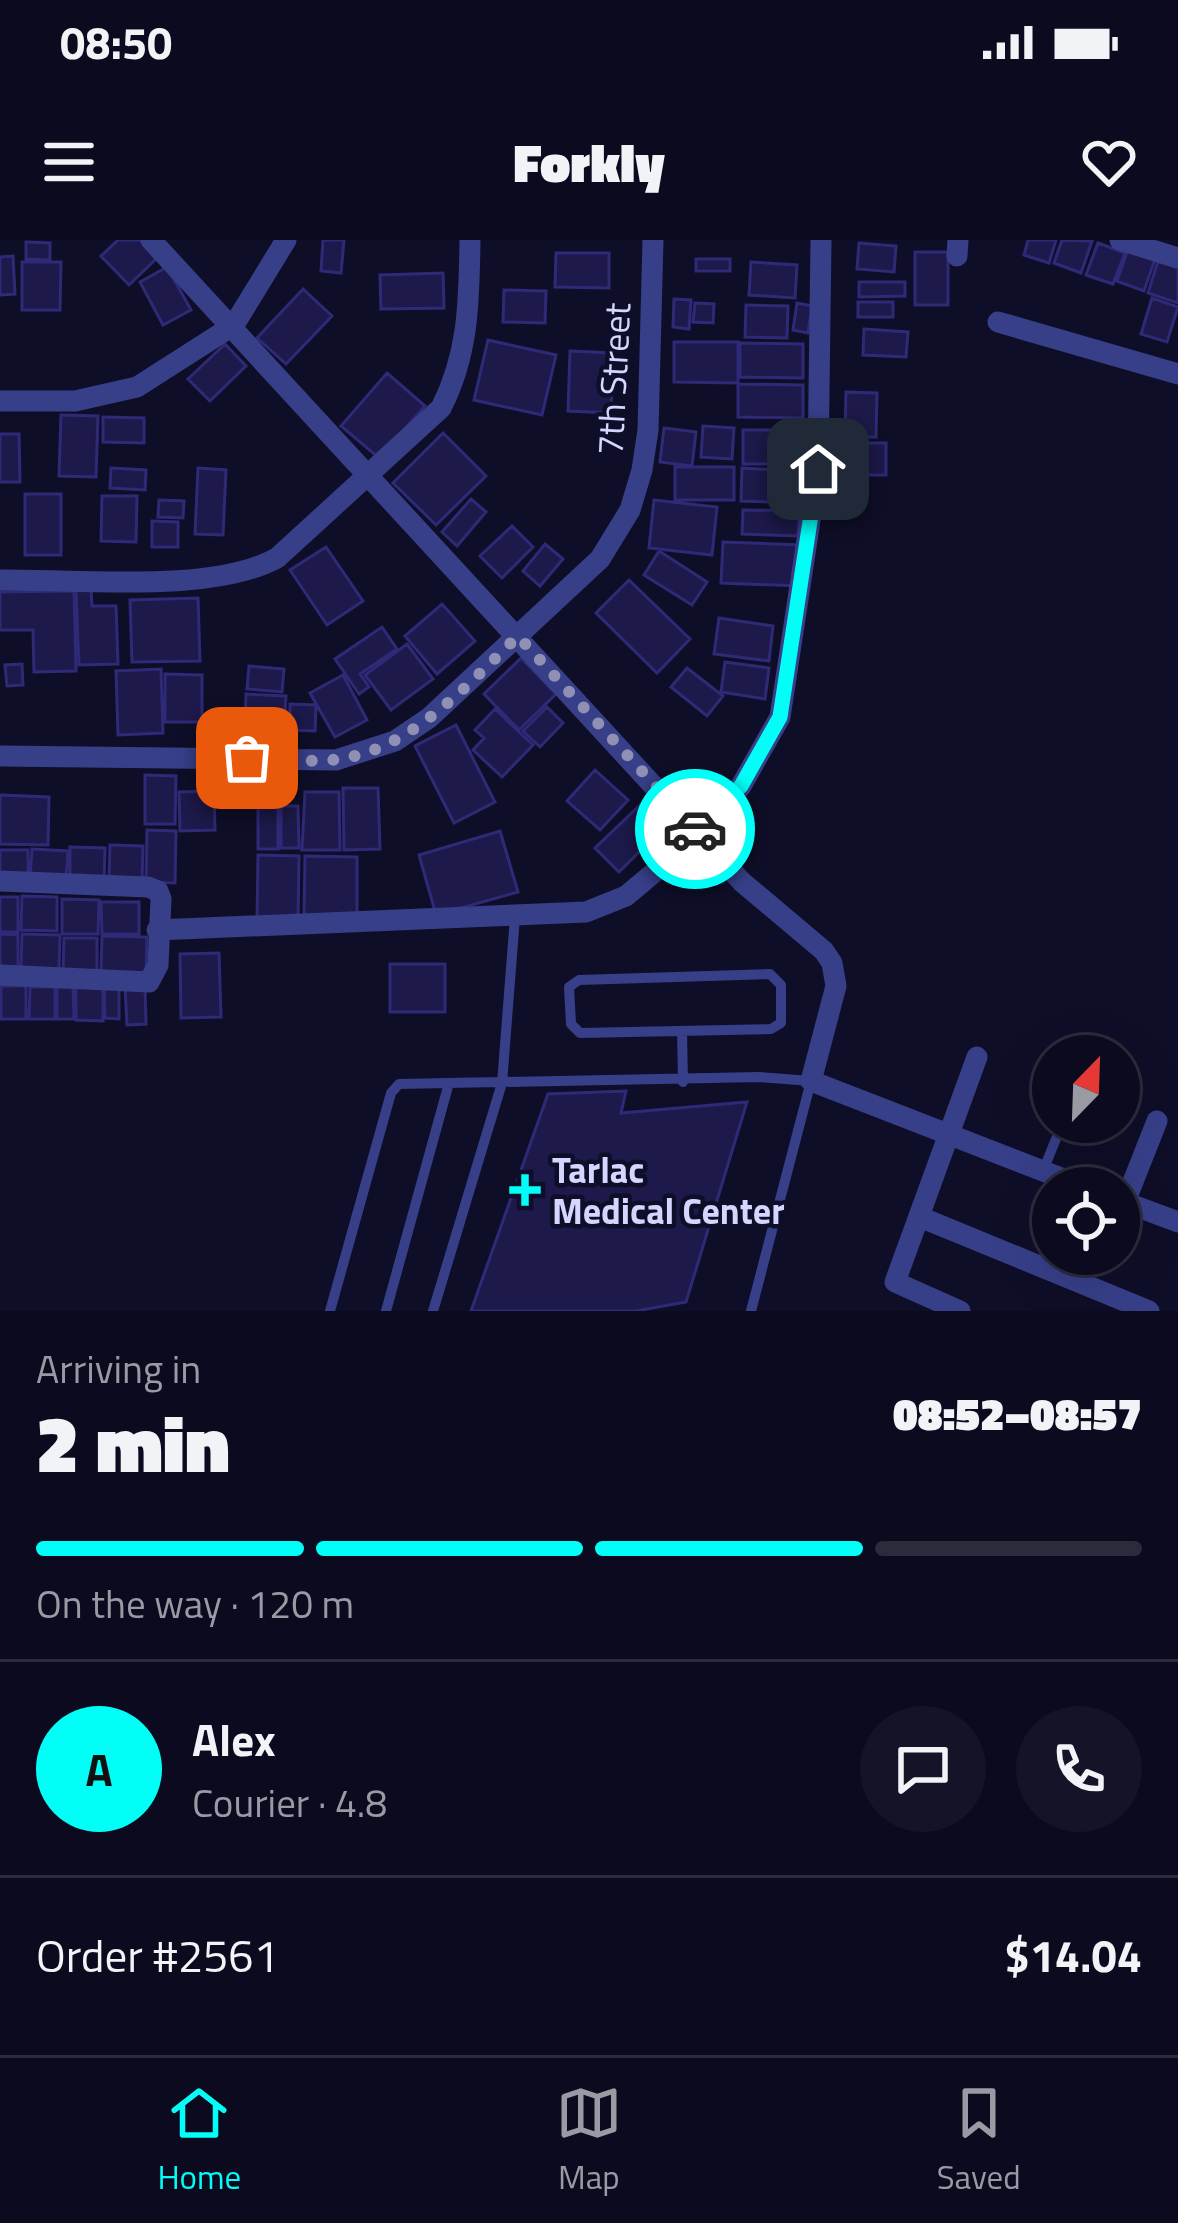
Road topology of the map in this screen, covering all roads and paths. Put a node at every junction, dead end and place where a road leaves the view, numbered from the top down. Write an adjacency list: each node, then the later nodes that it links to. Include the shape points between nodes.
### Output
1 (151, 240): 9 (street)
2 (286, 240): 9 (street)
3 (470, 240): 12 (street, via 469,325 454,383 441,408)
4 (653, 240): 14 (street, 7th Street, via 648,430 630,510 600,559)
5 (821, 240): 16 (street, via 818,469 789,681 761,758)
6 (1125, 241): 7 (street)
7 (1178, 258)
8 (998, 322): 10 (street)
9 (234, 325): 11 (street, via 137,387 75,400); 12 (street)
10 (1178, 374)
11 (0, 401)
12 (371, 474): 13 (street, via 255,570 217,579); 14 (street)
13 (0, 580)
14 (518, 636): 15 (street, 7th Street, via 395,741 336,760); 16 (street)
15 (0, 756)
16 (694, 830): 18 (street, via 626,896 586,912); 23 (street, via 832,963 836,986)
17 (0, 881): 19 (street, via 148,886 161,899)
18 (515, 917): 19 (street); 26 (lane)
19 (157, 930): 20 (street, via 158,965 149,982)
20 (0, 975)
21 (682, 1031): 21 (lane, via 777,1026 781,985 770,974 579,980 569,987 571,1024 580,1033); 24 (lane)
22 (977, 1057): 28 (street)
23 (811, 1081): 24 (lane); 28 (street); 37 (lane)
24 (683, 1082): 26 (lane)
25 (449, 1083): 26 (lane); 34 (lane, via 399,1084 391,1093); 35 (lane)
26 (502, 1083): 36 (lane)
27 (1157, 1121): 29 (street)
28 (950, 1135): 30 (street); 32 (street)
29 (1137, 1167)
30 (1032, 1168)
31 (1140, 1208): 33 (street)
32 (920, 1217): 38 (street, via 895,1282); 39 (street)
33 (1178, 1222)
34 (331, 1311)
35 (386, 1311)
36 (434, 1311)
37 (751, 1311)
38 (960, 1311)
39 (1149, 1311)

